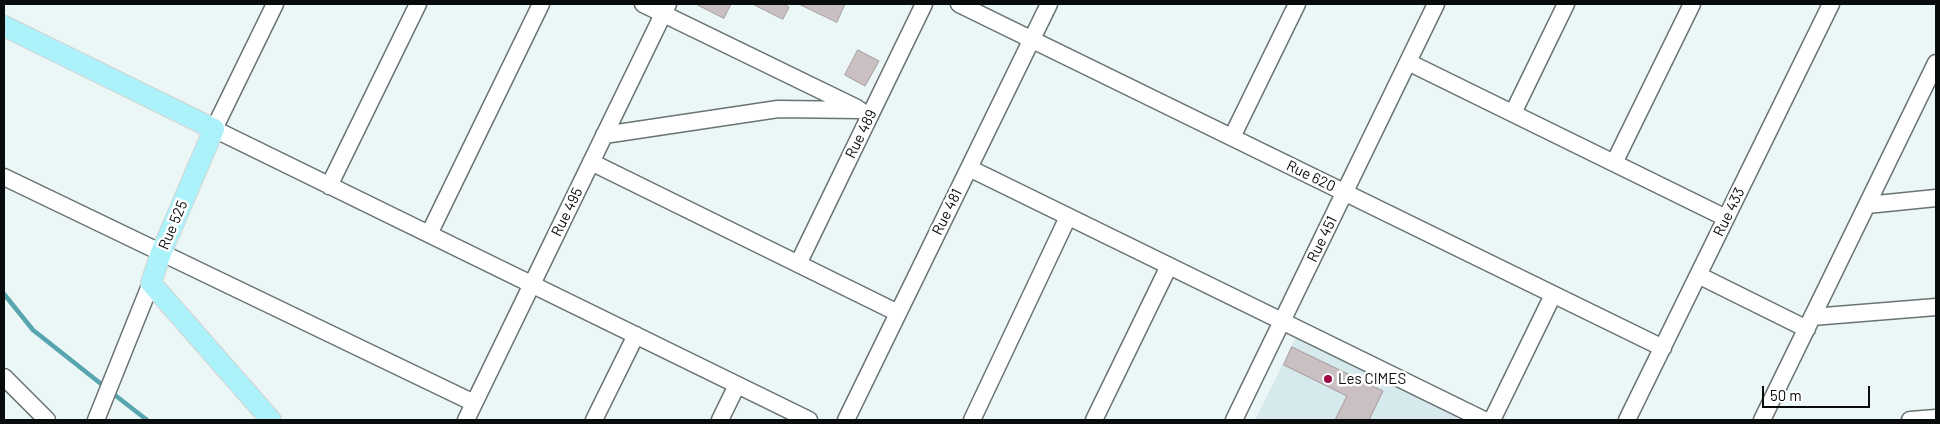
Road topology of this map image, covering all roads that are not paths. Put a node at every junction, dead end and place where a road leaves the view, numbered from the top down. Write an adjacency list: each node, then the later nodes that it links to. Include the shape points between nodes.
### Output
1 (418, 4): 28 (street)
2 (541, 4): 34 (street)
3 (643, 4): 13 (street)
4 (924, 4): 19 (street, Rue 489)
5 (959, 4): 15 (street, Rue 620)
6 (1049, 4): 15 (street, Rue 481)
7 (1436, 4): 16 (street, Rue 451)
8 (1566, 4): 20 (street)
9 (1692, 4): 25 (street)
10 (1831, 4): 33 (street, Rue 433)
11 (271, 5): 21 (street, Rue 525)
12 (1292, 5): 23 (street)
13 (666, 9): 19 (street); 22 (street, Rue 495)
14 (4, 26): 21 (main road)
15 (1032, 39): 23 (street, Rue 620); 26 (street, Rue 481)
16 (1408, 62): 20 (street); 29 (street, Rue 451)
17 (1936, 64): 18 (street)
18 (1932, 83): 31 (street)
19 (865, 112): 22 (street, via 778,109); 36 (street, Rue 489)
20 (1513, 113): 25 (street)
21 (214, 129): 28 (street); 35 (main road, Rue 525)
22 (604, 135): 24 (street, Rue 495)
23 (1232, 137): 29 (street, Rue 620)
24 (591, 162): 36 (street); 40 (street, Rue 495)
25 (1614, 163): 33 (street)
26 (969, 168): 32 (street); 43 (street, Rue 481)
27 (4, 177): 35 (street)
28 (329, 186): 34 (street)
29 (1345, 192): 41 (street, Rue 620); 44 (street, Rue 451)
30 (1936, 198): 31 (street)
31 (1867, 205): 45 (street)
32 (1068, 217): 37 (street); 60 (street)
33 (1726, 218): 38 (street, Rue 433)
34 (429, 234): 40 (street)
35 (161, 253): 39 (main road, Rue 525); 50 (street)
36 (798, 264): 43 (street)
37 (1169, 266): 44 (street); 61 (street)
38 (1698, 275): 45 (street); 47 (street, Rue 433)
39 (151, 283): 53 (street); 54 (main road)
40 (532, 285): 46 (street); 50 (street, Rue 495)
41 (1553, 295): 47 (street, Rue 620); 64 (street)
42 (1936, 307): 45 (street)
43 (898, 313): 59 (street, Rue 481)
44 (1282, 321): 62 (street, Rue 451); 63 (street)
45 (1810, 323): 66 (street)
46 (636, 336): 49 (street); 56 (street)
47 (1662, 348): 65 (street, Rue 433)
48 (4, 377): 52 (street)
49 (737, 385): 57 (street); 58 (street)
50 (474, 403): 55 (street, Rue 495)
51 (1936, 418): 67 (street)
52 (47, 420)
53 (96, 420)
54 (271, 420)
55 (466, 420)
56 (594, 420)
57 (720, 420)
58 (809, 420)
59 (846, 420)
60 (972, 420)
61 (1094, 420)
62 (1234, 420)
63 (1484, 420)
64 (1492, 420)
65 (1627, 420)
66 (1762, 420)
67 (1910, 420)

